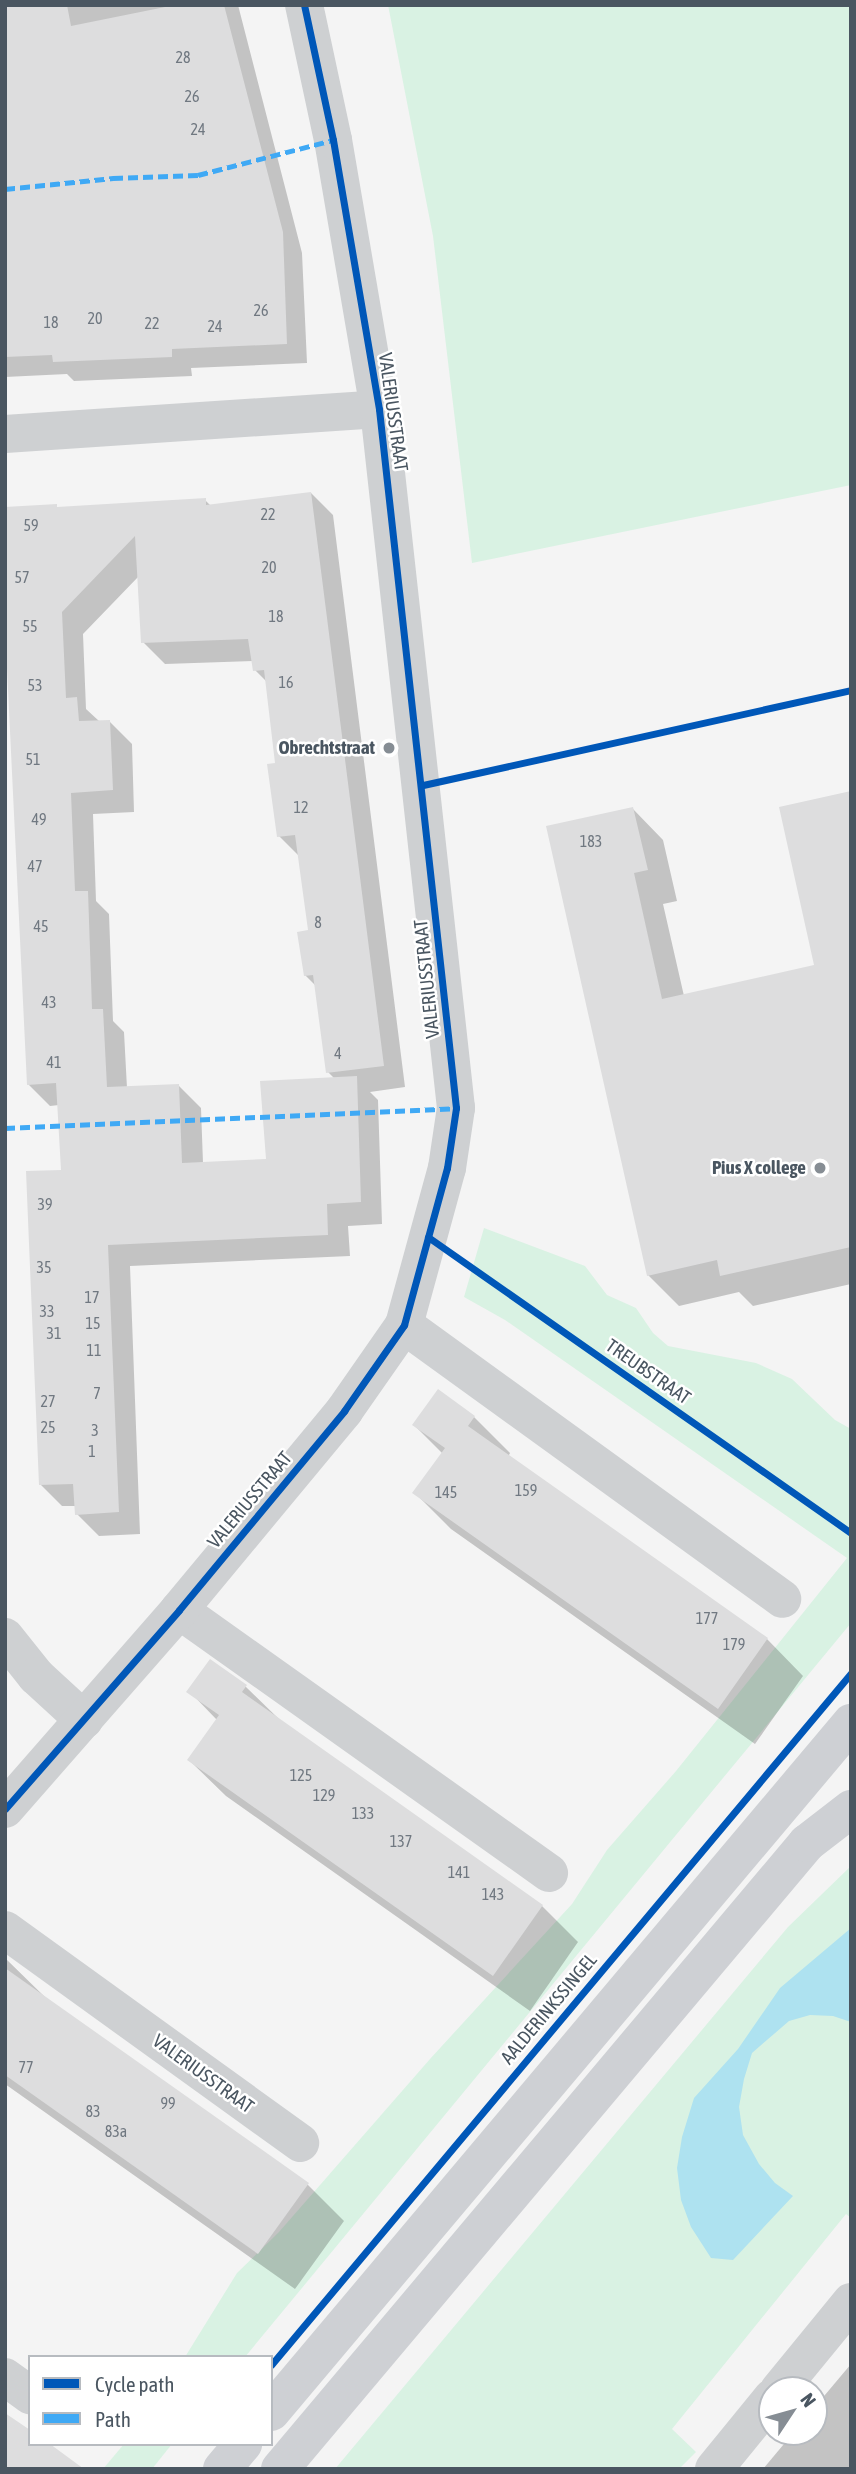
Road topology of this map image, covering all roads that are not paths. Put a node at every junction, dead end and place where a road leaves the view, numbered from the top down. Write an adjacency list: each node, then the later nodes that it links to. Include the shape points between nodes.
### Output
1 (304, 5): 2 (street, VALERIUSSTRAAT, via 333,140)
2 (379, 409): 3 (street); 4 (street, VALERIUSSTRAAT, via 457,1108 447,1168)
3 (5, 434)
4 (404, 1325): 5 (street); 6 (street, VALERIUSSTRAAT, via 344,1411)
5 (782, 1599)
6 (179, 1610): 8 (street, VALERIUSSTRAAT); 12 (street)
7 (5, 1637): 8 (street, via 36,1676)
8 (84, 1720): 10 (street, VALERIUSSTRAAT)
9 (851, 1723): 19 (main road)
10 (5, 1809)
11 (851, 1809): 23 (main road, via 807,1843)
12 (550, 1873)
13 (5, 1930): 14 (street, VALERIUSSTRAAT)
14 (300, 2144)
15 (851, 2302): 16 (street)
16 (790, 2376)
17 (5, 2377): 18 (street)
18 (28, 2394)
19 (273, 2410)
20 (758, 2415): 24 (street)
21 (241, 2446): 22 (main road)
22 (222, 2469)
23 (280, 2469)
24 (713, 2469)

